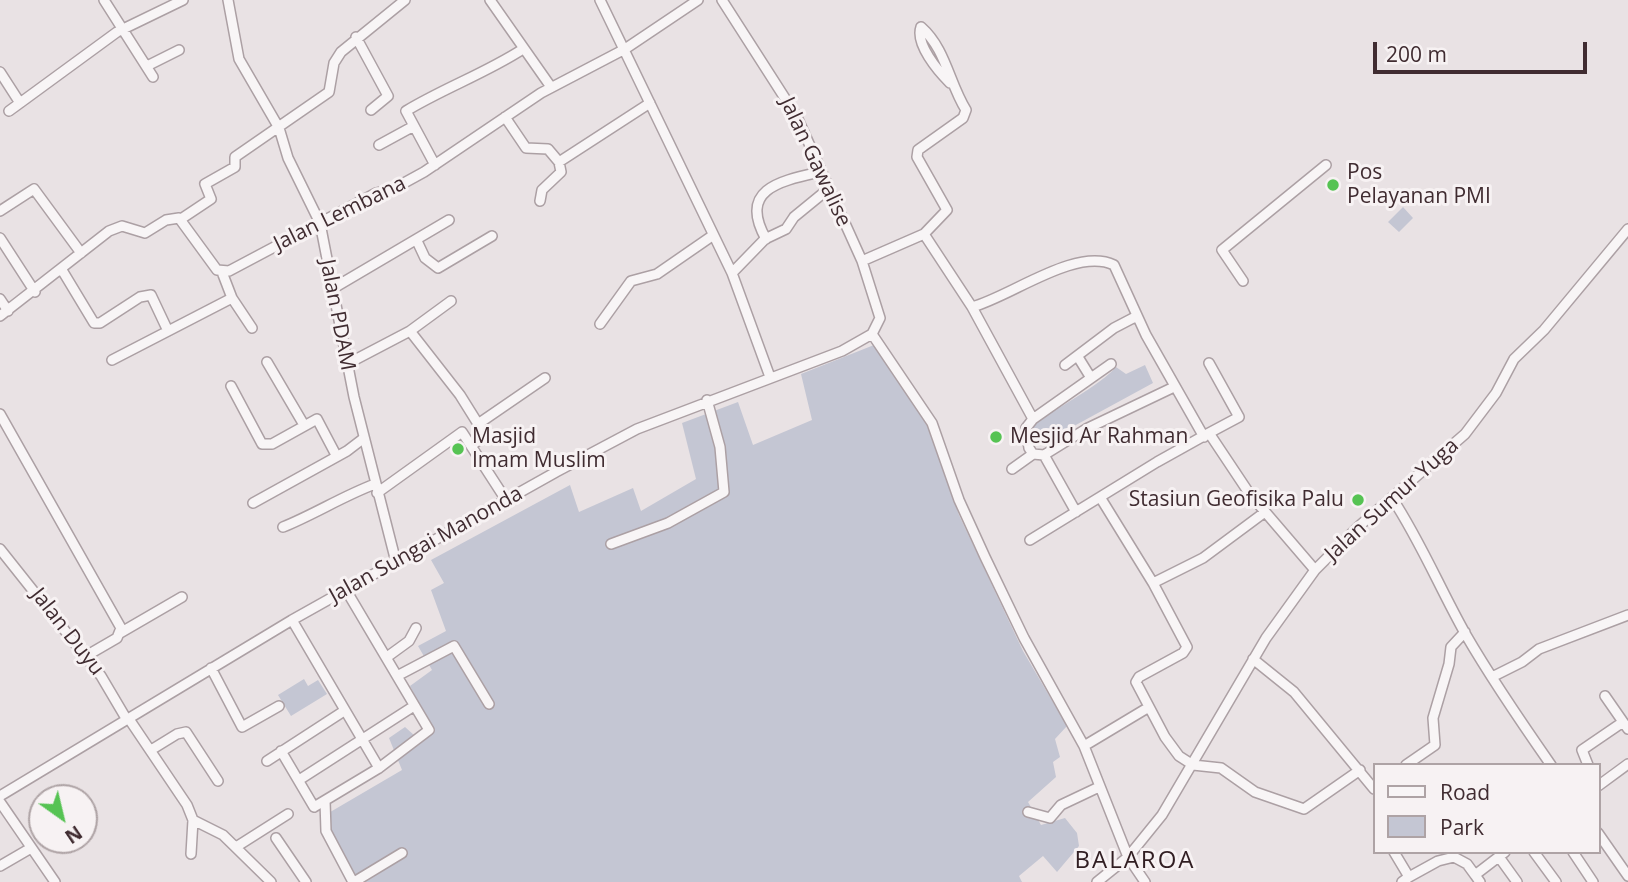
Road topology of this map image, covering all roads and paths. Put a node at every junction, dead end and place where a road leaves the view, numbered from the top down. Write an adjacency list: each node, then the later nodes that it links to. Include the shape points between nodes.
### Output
1 (105, 0): 9 (street)
2 (228, 0): 25 (street, Jalan PDAM, via 239,58)
3 (405, 0): 10 (street)
4 (490, 0): 11 (street)
5 (600, 0): 12 (street)
6 (698, 0): 12 (street, Jalan Lembana)
7 (722, 0): 30 (street, Jalan Gawalise, via 789,102)
8 (179, 1): 9 (street)
9 (123, 29): 14 (street); 19 (street)
10 (356, 37): 21 (street, via 388,96); 25 (street, via 336,59 328,92)
11 (523, 48): 17 (street); 24 (street, via 407,111)
12 (625, 49): 17 (street, Jalan Lembana); 20 (street)
13 (179, 50): 14 (street)
14 (147, 66): 16 (street)
15 (0, 72): 19 (street)
16 (153, 77)
17 (551, 87): 23 (street, Jalan Lembana)
18 (954, 87): 18 (street, via 922,43 921,27 948,65); 38 (street, via 966,110 963,118 918,150 917,157 947,210)
19 (20, 103): 22 (street)
20 (650, 103): 27 (street); 40 (street)
21 (371, 110)
22 (9, 111)
23 (505, 117): 27 (street, via 526,148 548,149); 28 (street, Jalan Lembana)
24 (412, 127): 26 (street); 28 (street)
25 (276, 130): 34 (street, via 235,157 235,167 205,184 211,199); 36 (street, Jalan PDAM)
26 (379, 145)
27 (559, 162): 32 (street, via 561,172 542,190)
28 (435, 165): 36 (street, Jalan Lembana)
29 (1326, 165): 49 (street, via 1222,250)
30 (820, 172): 31 (street, Jalan Gawalise); 42 (street, via 771,187 755,204 754,215)
31 (827, 190): 42 (street, via 786,229); 45 (street, Jalan Gawalise)
32 (540, 201)
33 (0, 211): 44 (street, via 34,189)
34 (181, 219): 44 (street, via 170,219 145,233 129,225 116,228); 47 (street)
35 (449, 220): 43 (street)
36 (320, 223): 47 (street, Jalan Lembana); 50 (street, Jalan PDAM)
37 (1628, 229): 89 (street, Jalan Sumur Yuga, via 1514,359 1496,393 1465,434)
38 (924, 234): 45 (street); 55 (street)
39 (492, 236): 43 (street, via 438,268 425,258)
40 (712, 236): 48 (street); 58 (street, via 653,276 631,281)
41 (0, 238): 51 (street)
42 (766, 239): 48 (street)
43 (417, 240): 50 (street)
44 (81, 253): 46 (street)
45 (862, 261): 62 (street, Jalan Gawalise, via 880,318)
46 (62, 270): 51 (street); 60 (street, via 95,324 151,295)
47 (222, 272): 52 (street)
48 (732, 273): 70 (street)
49 (1243, 281)
50 (332, 289): 66 (street, Jalan PDAM)
51 (35, 292): 56 (street)
52 (232, 298): 59 (street); 60 (street)
53 (0, 299): 56 (street)
54 (451, 301): 61 (street)
55 (972, 307): 57 (street, via 1077,262 1102,259 1114,265); 77 (street)
56 (4, 313)
57 (1137, 316): 63 (street); 74 (street)
58 (600, 324)
59 (252, 328)
60 (169, 331): 64 (street)
61 (410, 331): 66 (street); 78 (street)
62 (872, 334): 70 (street, Jalan Sungai Manonda, via 842,351); 123 (street, via 932,423 959,500 1014,619)
63 (1079, 357): 69 (street); 71 (street)
64 (112, 360)
65 (267, 362): 79 (street)
66 (347, 363): 81 (street, Jalan PDAM)
67 (1209, 363): 80 (street, via 1238,417)
68 (1111, 364): 71 (street)
69 (1065, 365)
70 (770, 377): 75 (street, Jalan Sungai Manonda)
71 (1091, 378): 77 (street)
72 (545, 379): 78 (street)
73 (231, 386): 79 (street, via 262,444 272,444)
74 (1174, 387): 80 (street); 85 (street, via 1086,429)
75 (707, 400): 90 (street, Jalan Sungai Manonda, via 637,429); 96 (street, via 720,447 724,492 668,523)
76 (0, 414): 107 (street, via 120,622)
77 (1033, 418): 83 (street, via 1026,428)
78 (478, 424): 82 (street, via 485,436)
79 (304, 425): 84 (street, via 317,419)
80 (1206, 435): 88 (street); 93 (street)
81 (364, 438): 84 (street); 87 (street, Jalan PDAM)
82 (471, 446): 87 (street, via 459,433); 90 (street)
83 (1033, 454): 85 (street); 86 (street)
84 (336, 455): 91 (street)
85 (1044, 456): 92 (street)
86 (1012, 469)
87 (376, 488): 94 (street, via 342,496); 98 (street, Jalan PDAM)
88 (1100, 497): 92 (street); 100 (street)
89 (1392, 498): 99 (street, Jalan Sumur Yuga); 106 (street, via 1419,539)
90 (506, 500): 98 (street, Jalan Sungai Manonda)
91 (253, 503)
92 (1076, 512): 95 (street)
93 (1265, 512): 99 (street); 100 (street, via 1203,558)
94 (283, 527)
95 (1030, 540)
96 (611, 544)
97 (0, 549): 108 (street, Jalan Duyu)
98 (396, 562): 101 (street, Jalan Sungai Manonda)
99 (1315, 570): 110 (street, Jalan Sumur Yuga)
100 (1153, 583): 118 (street, via 1187,647 1138,678)
101 (346, 590): 104 (street, Jalan Sungai Manonda); 109 (street)
102 (182, 597): 107 (street)
103 (1628, 615): 113 (street, via 1539,649)
104 (292, 620): 111 (street, Jalan Sungai Manonda); 119 (street)
105 (416, 628): 109 (street, via 409,641)
106 (1465, 632): 113 (street); 127 (street, via 1451,647 1433,718 1435,745)
107 (120, 633): 108 (street)
108 (86, 656): 120 (street, Jalan Duyu)
109 (387, 657): 112 (street)
110 (1253, 659): 131 (street, Jalan Sumur Yuga); 133 (street, via 1294,692)
111 (211, 668): 116 (street, via 242,727); 120 (street, Jalan Sungai Manonda)
112 (397, 676): 115 (street, via 454,646); 117 (street)
113 (1492, 677): 128 (street)
114 (1605, 696): 121 (street)
115 (489, 704)
116 (279, 706)
117 (414, 706): 122 (street); 132 (street, via 429,725 428,733)
118 (1149, 707): 123 (street); 131 (street, via 1172,748)
119 (344, 712): 122 (street); 125 (street)
120 (128, 719): 124 (street, Jalan Duyu); 139 (street, Jalan Sungai Manonda)
121 (1626, 726): 129 (street, via 1582,750)
122 (362, 741): 132 (street); 135 (street)
123 (1084, 746): 138 (street)
124 (150, 750): 134 (street, via 186,732); 144 (street, Jalan Duyu)
125 (281, 751): 126 (street); 135 (street)
126 (267, 761)
127 (1409, 763)
128 (1550, 763)
129 (1587, 763)
130 (1628, 764): 136 (street)
131 (1193, 765): 133 (street, via 1220,768 1255,792 1304,808); 157 (street, Jalan Sumur Yuga, via 1162,815)
132 (379, 768): 140 (street)
133 (1360, 771): 137 (street)
134 (218, 780)
135 (299, 780): 140 (street, via 314,807)
136 (1600, 782)
137 (1372, 784)
138 (1099, 787): 142 (street, via 1061,805 1050,818); 157 (street)
139 (0, 796)
140 (326, 801): 165 (street, via 326,831)
141 (0, 802): 147 (street)
142 (1028, 812)
143 (288, 814): 148 (street)
144 (193, 820): 148 (street, via 216,830); 152 (street)
145 (1600, 836): 159 (street)
146 (276, 838): 164 (street)
147 (28, 842)
148 (236, 847): 163 (street)
149 (28, 850): 158 (street)
150 (402, 853): 165 (street)
151 (36, 854): 162 (street)
152 (191, 854)
153 (1395, 854): 161 (street)
154 (1535, 854): 169 (street)
155 (1574, 854): 170 (street)
156 (1502, 855): 160 (street); 168 (street)
157 (1128, 856): 166 (street, Jalan Sumur Yuga); 167 (street)
158 (0, 866)
159 (1628, 876)
160 (1478, 878): 161 (street, via 1454,857)
161 (1406, 879)
162 (55, 882)
163 (271, 882)
164 (306, 882)
165 (354, 882)
166 (1097, 882)
167 (1145, 882)
168 (1517, 882)
169 (1556, 882)
170 (1593, 882)

